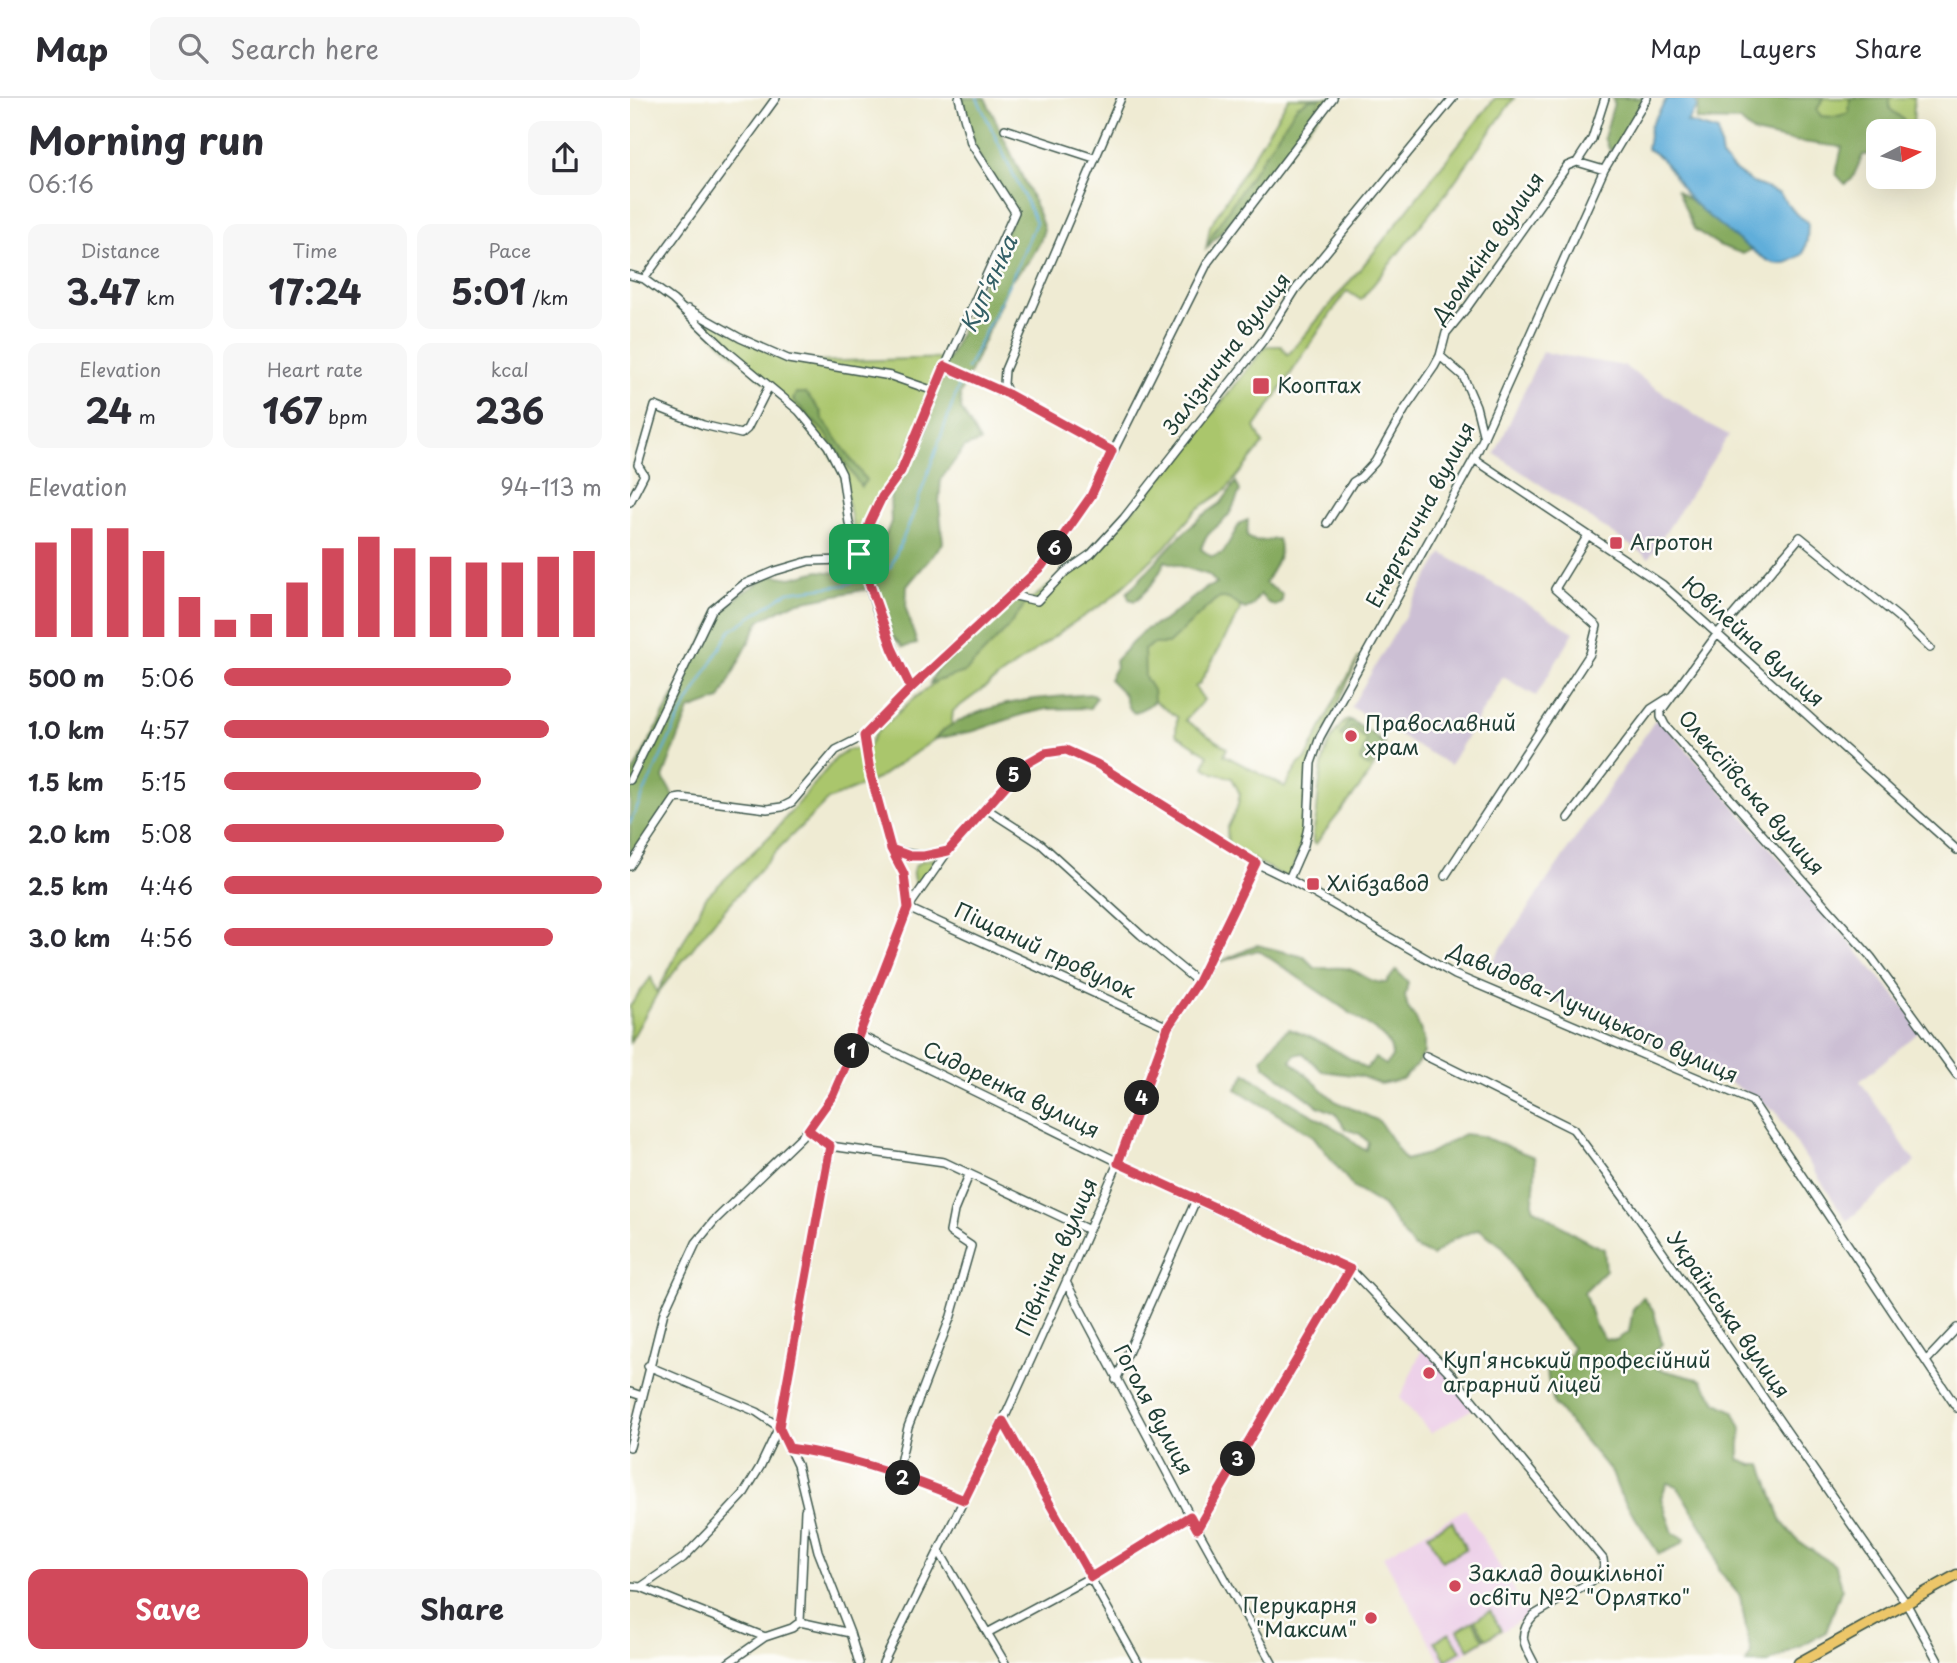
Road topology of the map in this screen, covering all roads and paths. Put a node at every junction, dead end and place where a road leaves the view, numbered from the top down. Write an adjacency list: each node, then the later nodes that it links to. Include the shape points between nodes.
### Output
1 (776, 98): 13 (street)
2 (958, 98): 16 (street, via 971,143 1015,212)
3 (1121, 98): 9 (street)
4 (1334, 98): 21 (street, via 1208,262)
5 (1453, 98): 27 (street, Залізнична вулиця, via 1296,289 1265,338 1124,518 1037,601)
6 (1605, 98): 10 (street, Дьомкіна вулиця, via 1592,139)
7 (1647, 98): 11 (street, Енергетична вулиця)
8 (1005, 129): 9 (street)
9 (1094, 158): 19 (street, via 1005,370)
10 (1577, 162): 11 (street); 15 (street, Дьомкіна вулиця, via 1567,166 1446,333)
11 (1604, 170): 20 (street, Енергетична вулиця)
12 (630, 275): 13 (street)
13 (644, 279): 14 (street)
14 (676, 303): 17 (street); 18 (street, via 788,359 891,376)
15 (1440, 356): 20 (street, via 1463,376); 24 (street, Дьомкіна вулиця, via 1375,462 1353,482)
16 (945, 366): 18 (street); 19 (street)
17 (769, 386): 23 (street, via 741,434 655,406 638,465 644,475); 26 (street, via 813,425 838,463 846,514)
18 (934, 391): 26 (street, via 919,432 901,471 882,497)
19 (1008, 394): 21 (street)
20 (1484, 438): 22 (street, Енергетична вулиця)
21 (1112, 451): 27 (street, via 1091,496 1042,566)
22 (1474, 459): 25 (street, Ювілейна вулиця); 43 (street, Енергетична вулиця, via 1320,737 1311,763 1308,827)
23 (630, 502)
24 (1328, 523)
25 (1588, 535): 28 (street, Ювілейна вулиця, via 1663,585); 42 (street, via 1555,589 1597,626 1590,654)
26 (859, 554): 30 (street); 33 (street, via 853,559 798,563 744,584 712,610)
27 (1011, 596): 30 (street)
28 (1718, 633): 29 (street, Олексіївська вулиця, via 1800,537); 31 (street, Олексіївська вулиця); 38 (street, Ювілейна вулиця)
29 (1930, 648)
30 (911, 688): 32 (street)
31 (1673, 694): 36 (street, via 1650,709); 49 (street, Олексіївська вулиця, via 1661,711 1665,725 1871,957)
32 (864, 736): 37 (street); 41 (street, via 836,750 792,802 782,807 675,799)
33 (633, 769): 34 (street)
34 (630, 780)
35 (985, 808): 39 (street); 40 (street, Давидова-Лучицького вулиця, via 1024,765 1045,753 1066,750 1097,764); 45 (street, via 1041,844)
36 (1568, 818)
37 (891, 849): 39 (street, via 917,856); 44 (street, via 904,874)
38 (1957, 849)
39 (948, 851): 44 (street)
40 (1256, 863): 43 (street, Давидова-Лучицького вулиця); 45 (street, Північна вулиця)
41 (630, 866)
42 (1445, 876)
43 (1289, 879): 59 (street, Давидова-Лучицького вулиця, via 1455,975 1752,1101)
44 (908, 908): 46 (street, Піщаний провулок); 47 (street)
45 (1198, 982): 46 (street, Північна вулиця)
46 (1168, 1027): 52 (street, Північна вулиця)
47 (859, 1035): 50 (street, via 833,1095); 52 (street, Сидоренка вулиця)
48 (1426, 1056): 79 (street, Українська вулиця, via 1573,1129)
49 (1957, 1075)
50 (808, 1130): 51 (street); 60 (street, via 696,1243 664,1312)
51 (830, 1146): 53 (street, via 944,1162); 66 (street)
52 (1118, 1163): 54 (street, Сидоренка вулиця); 55 (street, Північна вулиця)
53 (969, 1175): 55 (street); 69 (street, via 950,1232 971,1246 951,1316 908,1427)
54 (1196, 1200): 56 (street, Сидоренка вулиця); 61 (street)
55 (1089, 1230): 57 (street, Північна вулиця)
56 (1350, 1269): 73 (street); 90 (street, Сидоренка вулиця, via 1458,1382 1603,1559 1600,1576 1527,1623 1525,1645)
57 (1066, 1282): 61 (street, Гоголя вулиця); 65 (street, Північна вулиця)
58 (1957, 1328): 59 (street)
59 (1926, 1361): 64 (street, Давидова-Лучицького вулиця)
60 (648, 1366): 63 (street); 66 (street, via 757,1412)
61 (1116, 1380): 72 (street, Гоголя вулиця)
62 (630, 1392): 63 (street)
63 (642, 1396): 67 (street)
64 (1957, 1408)
65 (1003, 1421): 70 (street, Північна вулиця); 76 (street)
66 (779, 1427): 68 (street); 78 (street, via 743,1495 683,1558)
67 (630, 1447)
68 (789, 1448): 69 (street, via 824,1452); 71 (street)
69 (897, 1476): 70 (street)
70 (964, 1500): 74 (street, Північна вулиця)
71 (805, 1503): 80 (street); 82 (street)
72 (1190, 1516): 73 (street, Гоголя вулиця); 76 (street)
73 (1197, 1529): 89 (street, Гоголя вулиця)
74 (939, 1551): 81 (street); 86 (street, Північна вулиця)
75 (1957, 1574): 79 (main road)
76 (1091, 1577): 81 (street); 88 (street)
77 (630, 1587): 78 (street)
78 (641, 1587): 83 (street)
79 (1906, 1603): 91 (main road); 92 (street, Українська вулиця)
80 (800, 1622): 82 (street); 83 (street)
81 (989, 1632): 87 (street)
82 (850, 1633): 85 (street)
83 (765, 1637): 84 (street)
84 (728, 1663)
85 (859, 1663)
86 (883, 1663)
87 (1006, 1663)
88 (1138, 1663)
89 (1272, 1663)
90 (1534, 1663)
91 (1799, 1663)
92 (1939, 1663)

